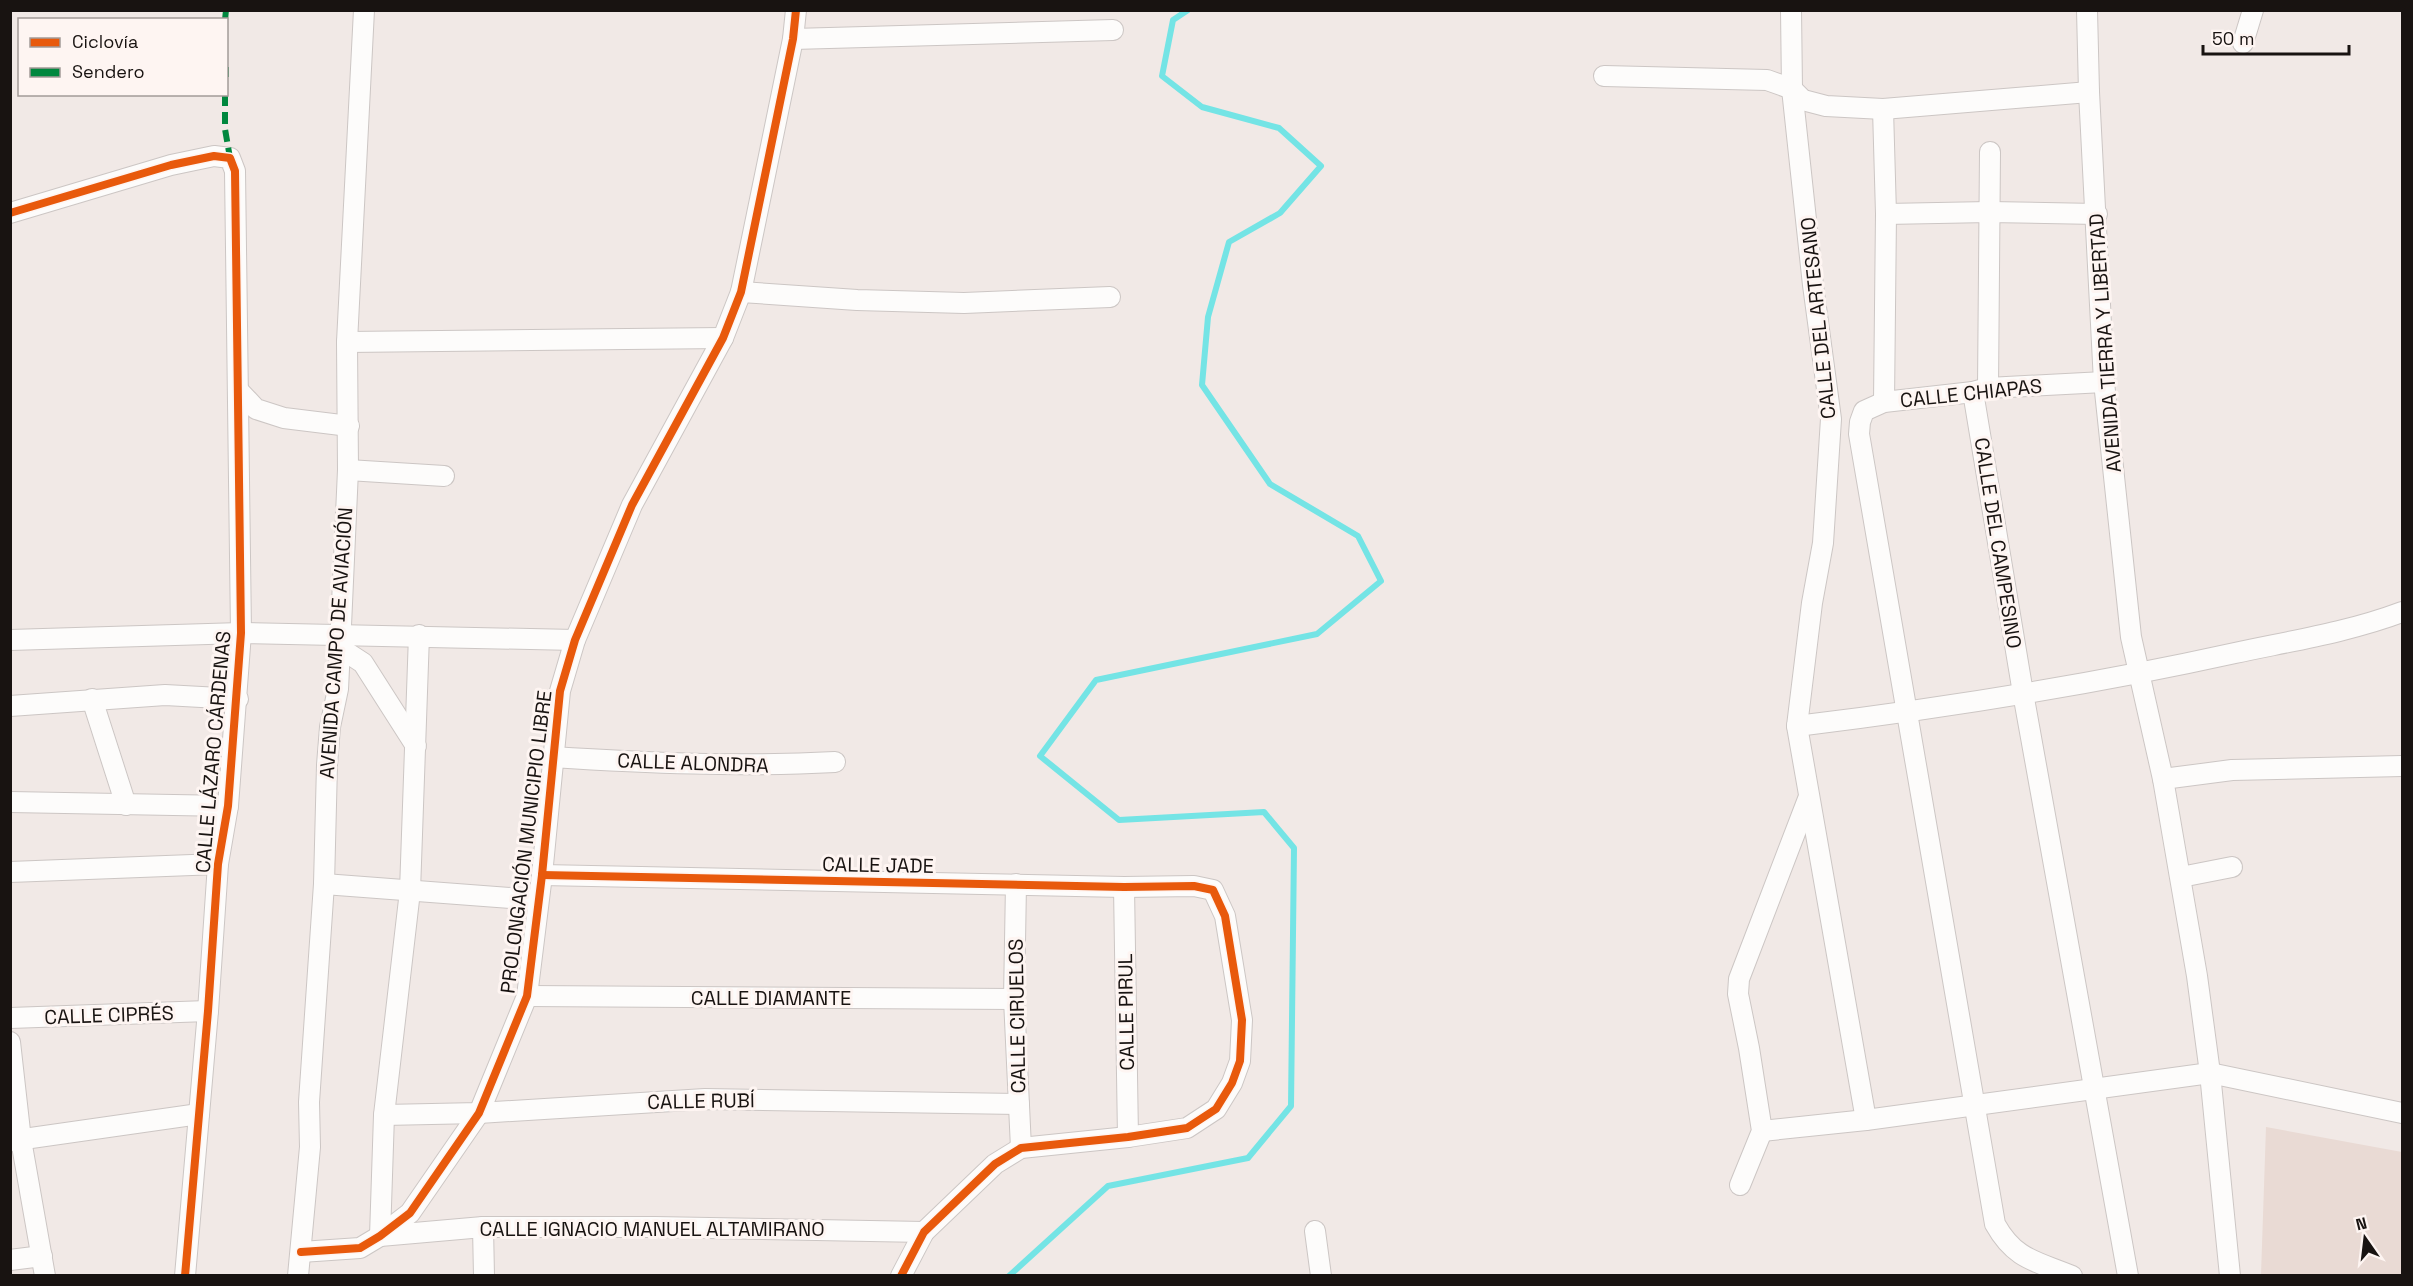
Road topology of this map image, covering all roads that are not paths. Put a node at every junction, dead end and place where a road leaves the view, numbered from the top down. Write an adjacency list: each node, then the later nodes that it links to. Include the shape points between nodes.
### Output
1 (364, 10): 21 (street, AVENIDA CAMPO DE AVIACIÓN)
2 (796, 10): 7 (street, PROLONGACIÓN MUNICIPIO LIBRE)
3 (1791, 10): 10 (street, CALLE DEL ARTESANO)
4 (2087, 10): 11 (street, AVENIDA TIERRA Y LIBERTAD)
5 (2253, 10): 8 (street)
6 (1113, 30): 7 (street)
7 (793, 39): 18 (street, PROLONGACIÓN MUNICIPIO LIBRE)
8 (2243, 43)
9 (1604, 76): 10 (street, via 1767,80)
10 (1792, 89): 12 (street, via 1803,100 1826,106); 41 (street, CALLE DEL ARTESANO, via 1831,419 1822,543)
11 (2089, 92): 12 (street); 17 (street, AVENIDA TIERRA Y LIBERTAD)
12 (1883, 109): 16 (street)
13 (1990, 152): 14 (street, CALLE DEL CAMPESINO)
14 (1989, 212): 16 (street); 17 (street); 23 (street, CALLE DEL CAMPESINO)
15 (10, 213): 24 (street, CALLE LÁZARO CÁRDENAS, via 171,165 214,156 230,158 235,171)
16 (1886, 214): 25 (street)
17 (2097, 214): 22 (street, AVENIDA TIERRA Y LIBERTAD)
18 (741, 292): 19 (street, via 964,303); 20 (street, PROLONGACIÓN MUNICIPIO LIBRE)
19 (1110, 297)
20 (723, 338): 21 (street); 32 (street, PROLONGACIÓN MUNICIPIO LIBRE, via 632,505)
21 (347, 342): 26 (street, AVENIDA CAMPO DE AVIACIÓN)
22 (2104, 382): 23 (street, CALLE CHIAPAS); 35 (street, AVENIDA TIERRA Y LIBERTAD)
23 (1981, 390): 25 (street, CALLE CHIAPAS); 36 (street, CALLE DEL CAMPESINO)
24 (239, 391): 26 (street, via 256,409 284,418); 30 (street, CALLE LÁZARO CÁRDENAS)
25 (1884, 402): 40 (street, CALLE CHIAPAS, via 1864,411 1859,434)
26 (349, 426): 27 (street, AVENIDA CAMPO DE AVIACIÓN)
27 (348, 470): 28 (street); 34 (street, AVENIDA CAMPO DE AVIACIÓN)
28 (444, 476)
29 (2403, 612): 35 (street, via 2354,628)
30 (241, 633): 33 (street); 34 (street); 38 (street, CALLE LÁZARO CÁRDENAS)
31 (419, 635): 32 (street); 34 (street); 42 (street)
32 (575, 639): 43 (street, PROLONGACIÓN MUNICIPIO LIBRE, via 560,691)
33 (10, 640)
34 (340, 642): 42 (street, via 363,663); 56 (street, AVENIDA CAMPO DE AVIACIÓN, via 327,765)
35 (2138, 675): 36 (street); 46 (street, AVENIDA TIERRA Y LIBERTAD)
36 (2023, 693): 40 (street); 67 (street, CALLE DEL CAMPESINO)
37 (92, 699): 38 (street, via 165,695); 39 (street); 49 (street)
38 (238, 699): 50 (street, CALLE LÁZARO CÁRDENAS)
39 (10, 706)
40 (1907, 712): 41 (street); 69 (street)
41 (1797, 726): 47 (street, CALLE DEL ARTESANO)
42 (416, 746): 59 (street)
43 (552, 757): 44 (street, CALLE ALONDRA, via 687,765); 54 (street, PROLONGACIÓN MUNICIPIO LIBRE)
44 (835, 762)
45 (2403, 766): 46 (street, via 2232,770)
46 (2163, 779): 55 (street, AVENIDA TIERRA Y LIBERTAD)
47 (1808, 799): 74 (street, CALLE DEL ARTESANO); 75 (street, via 1739,979 1738,994)
48 (10, 801): 49 (street)
49 (126, 805): 50 (street)
50 (228, 806): 51 (street, CALLE LÁZARO CÁRDENAS)
51 (218, 864): 53 (street); 63 (street, CALLE LÁZARO CÁRDENAS)
52 (2232, 867): 55 (street)
53 (10, 872)
54 (542, 875): 57 (street, CALLE JADE); 60 (street, PROLONGACIÓN MUNICIPIO LIBRE)
55 (2181, 877): 66 (street, AVENIDA TIERRA Y LIBERTAD)
56 (324, 884): 59 (street); 84 (street, AVENIDA CAMPO DE AVIACIÓN)
57 (1016, 884): 58 (street, CALLE JADE); 62 (street, CALLE CIRUELOS)
58 (1124, 888): 76 (street, CALLE PIRUL); 76 (street, CALLE JADE, via 1194,886 1213,890 1225,916 1242,1020 1240,1061 1216,1109 1188,1128)
59 (410, 891): 60 (street); 73 (street)
60 (538, 900): 61 (street, PROLONGACIÓN MUNICIPIO LIBRE)
61 (527, 996): 62 (street, CALLE DIAMANTE); 70 (street, PROLONGACIÓN MUNICIPIO LIBRE)
62 (1014, 999): 68 (street, CALLE CIRUELOS)
63 (208, 1011): 64 (street, CALLE CIPRÉS); 72 (street, CALLE LÁZARO CÁRDENAS)
64 (10, 1018)
65 (10, 1042): 77 (street)
66 (2210, 1073): 67 (street); 71 (street); 94 (street, AVENIDA TIERRA Y LIBERTAD)
67 (2095, 1089): 69 (street); 93 (street, CALLE DEL CAMPESINO)
68 (1019, 1104): 70 (street, CALLE RUBÍ, via 705,1098); 78 (street, CALLE CIRUELOS)
69 (1974, 1106): 74 (street); 92 (street, via 1995,1224 2000,1233 2019,1255)
70 (479, 1113): 73 (street, CALLE RUBÍ); 83 (street, PROLONGACIÓN MUNICIPIO LIBRE, via 410,1213)
71 (2403, 1113)
72 (199, 1114): 77 (street); 87 (street, CALLE LÁZARO CÁRDENAS)
73 (384, 1115): 83 (street)
74 (1866, 1120): 75 (street)
75 (1762, 1131): 79 (street)
76 (1128, 1137): 78 (street)
77 (16, 1140): 86 (street)
78 (1021, 1148): 82 (street, via 995,1164)
79 (1740, 1185)
80 (483, 1227): 82 (street, CALLE IGNACIO MANUEL ALTAMIRANO); 83 (street, CALLE IGNACIO MANUEL ALTAMIRANO); 89 (street)
81 (1315, 1231): 91 (street)
82 (924, 1232): 90 (street)
83 (380, 1236): 84 (street, PROLONGACIÓN MUNICIPIO LIBRE, via 360,1248)
84 (301, 1252): 88 (street, AVENIDA CAMPO DE AVIACIÓN)
85 (10, 1260): 86 (street)
86 (43, 1266)
87 (185, 1275)
88 (298, 1275)
89 (484, 1275)
90 (901, 1275)
91 (1321, 1275)
92 (2072, 1275)
93 (2128, 1275)
94 (2230, 1275)

